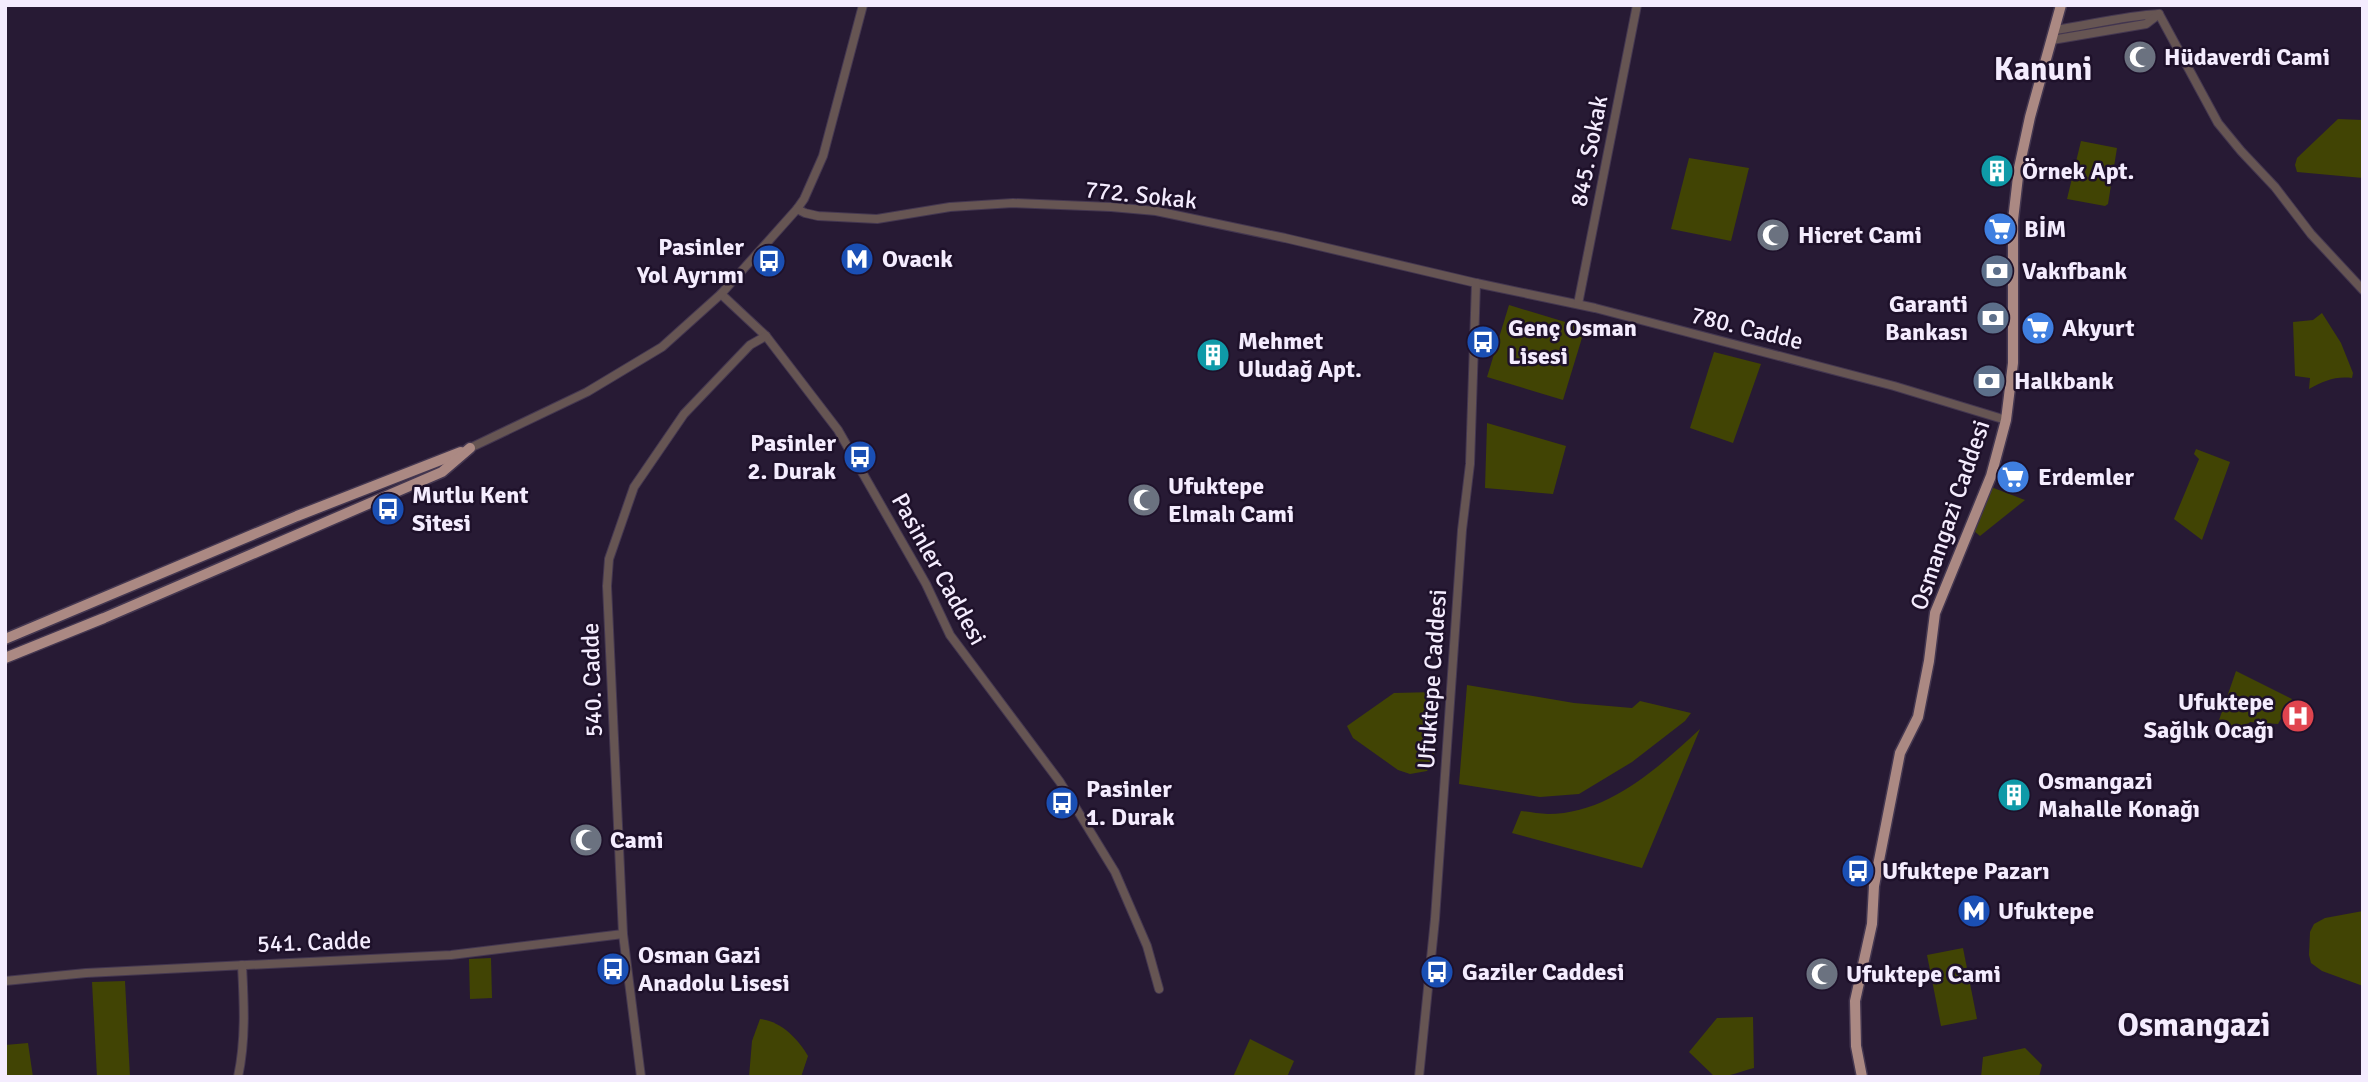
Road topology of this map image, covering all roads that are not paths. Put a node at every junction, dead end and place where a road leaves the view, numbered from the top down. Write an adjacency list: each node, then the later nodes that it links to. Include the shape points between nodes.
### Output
1 (863, 5): 5 (street, via 823,156)
2 (1637, 5): 9 (street, 845. Sokak)
3 (2061, 5): 4 (main road, Osmangazi Caddesi)
4 (2054, 35): 7 (street, via 2146,24 2158,14 2218,122); 11 (main road, Osmangazi Caddesi, via 2019,168 2013,220 2013,363)
5 (797, 209): 6 (street, 772. Sokak, via 818,216 877,219 973,204 1135,209 1284,238); 8 (street)
6 (1476, 284): 9 (street, 780. Cadde); 21 (street, Ufuktepe Caddesi, via 1470,464)
7 (2363, 290)
8 (721, 294): 10 (street, Pasinler Caddesi); 12 (street, via 662,347 587,392)
9 (1578, 304): 11 (street, 780. Cadde, via 1894,386)
10 (765, 336): 15 (street, 540. Cadde, via 684,414 634,487 609,559); 18 (street, Pasinler Caddesi, via 838,430 950,635 1060,782 1108,861 1147,946)
11 (2006, 420): 22 (main road, Osmangazi Caddesi, via 1991,476 1935,613 1918,717 1900,753 1894,780 1855,1001)
12 (470, 448): 13 (main road); 14 (main road, via 442,472)
13 (5, 639)
14 (5, 658)
15 (623, 934): 16 (street, 541. Cadde, via 451,955); 20 (street, 540. Cadde)
16 (242, 965): 17 (street, 541. Cadde); 19 (street, via 245,1024)
17 (5, 981)
18 (1159, 989)
19 (238, 1077)
20 (641, 1077)
21 (1419, 1077)
22 (1862, 1077)

